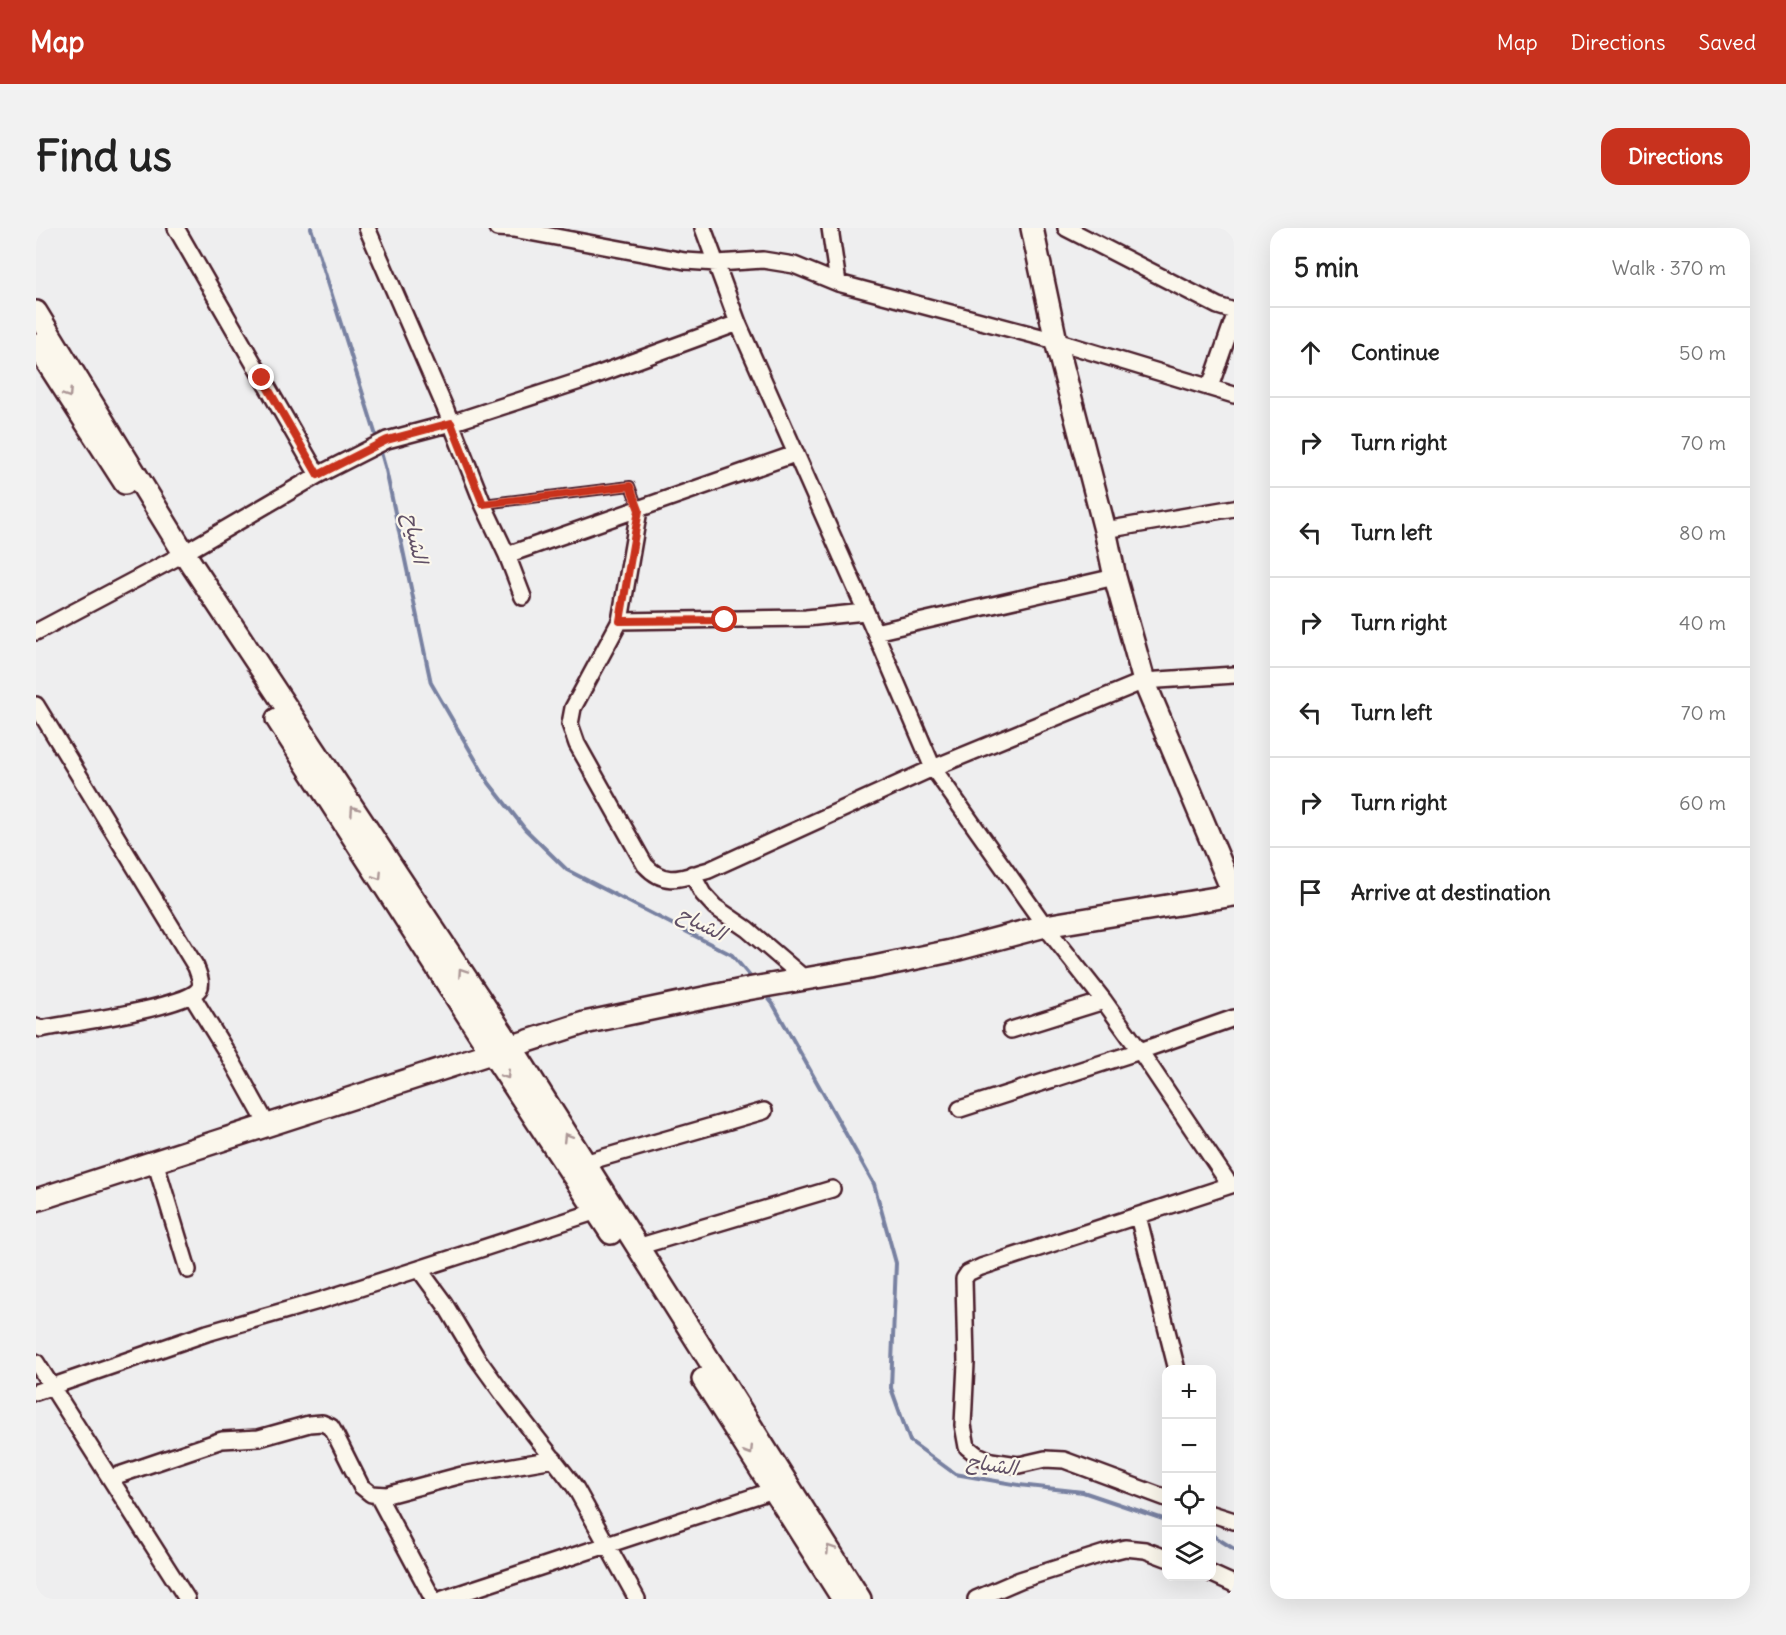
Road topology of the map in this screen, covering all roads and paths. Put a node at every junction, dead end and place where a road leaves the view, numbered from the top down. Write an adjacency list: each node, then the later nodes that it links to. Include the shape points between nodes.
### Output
1 (176, 228): 21 (street)
2 (367, 228): 19 (street)
3 (497, 228): 8 (street)
4 (703, 228): 8 (street)
5 (830, 228): 9 (street)
6 (1032, 228): 14 (main road)
7 (1066, 228): 10 (street)
8 (717, 263): 9 (street, via 763,260 794,266); 13 (street)
9 (838, 283): 14 (street)
10 (1234, 311)
11 (36, 312): 27 (main road)
12 (1234, 318): 17 (street)
13 (738, 323): 19 (street); 20 (street)
14 (1056, 340): 17 (street); 25 (main road)
15 (36, 345): 16 (main road)
16 (43, 369): 27 (main road, one-way to 27)
17 (1210, 387): 18 (street)
18 (1234, 395)
19 (451, 423): 21 (street, via 387,440); 22 (street)
20 (795, 454): 24 (street); 30 (street)
21 (318, 475): 27 (street)
22 (483, 504): 24 (lane, via 630,486); 26 (street)
23 (1234, 508): 25 (street)
24 (639, 510): 26 (street); 31 (street)
25 (1105, 530): 28 (main road)
26 (507, 555): 29 (street)
27 (179, 556): 32 (street); 47 (main road)
28 (1115, 577): 33 (street); 35 (main road)
29 (523, 597)
30 (865, 612): 31 (street, via 806,618); 33 (street)
31 (620, 621): 38 (street, via 573,708 570,724 577,744 645,865 664,879)
32 (36, 632)
33 (875, 632): 37 (street)
34 (1234, 675): 35 (street)
35 (1144, 681): 37 (street); 39 (main road)
36 (36, 705): 42 (street, via 196,967 201,985)
37 (933, 768): 38 (street, via 750,852); 40 (street)
38 (692, 874): 41 (street, via 715,907)
39 (1234, 895): 40 (main road)
40 (1045, 926): 41 (main road, via 951,951); 43 (street)
41 (804, 978): 47 (main road, via 584,1023)
42 (192, 996): 45 (street, via 153,1008); 51 (street)
43 (1104, 1001): 46 (street); 48 (street)
44 (1234, 1018): 48 (street)
45 (36, 1027)
46 (1011, 1030)
47 (501, 1050): 51 (main road); 53 (main road, one-way to 47); 57 (main road, one-way to 57)
48 (1140, 1051): 49 (street); 54 (street)
49 (960, 1109)
50 (764, 1111): 53 (street)
51 (268, 1126): 52 (main road)
52 (155, 1161): 56 (main road); 61 (street)
53 (584, 1163): 59 (main road)
54 (1232, 1185): 58 (street)
55 (832, 1189): 59 (street)
56 (36, 1200)
57 (597, 1211): 60 (street); 68 (main road, one-way to 68)
58 (1138, 1216): 63 (street); 70 (street, via 968,1273 964,1279 963,1425 968,1447 991,1461 1019,1465 1045,1459 1064,1460)
59 (637, 1247): 68 (main road)
60 (419, 1269): 64 (street, via 207,1333); 66 (street, via 477,1358)
61 (188, 1270)
62 (36, 1362): 64 (street)
63 (1176, 1365)
64 (52, 1387): 65 (street); 67 (street)
65 (36, 1392)
66 (554, 1459): 69 (street, via 462,1475); 73 (street, via 575,1487)
67 (110, 1478): 69 (street, via 212,1442 259,1438 322,1423 336,1436 361,1486); 77 (street)
68 (781, 1488): 73 (street); 81 (main road); 82 (main road, one-way to 68)
69 (378, 1496): 78 (street)
70 (1162, 1496)
71 (1216, 1514): 72 (street)
72 (1234, 1521)
73 (607, 1546): 79 (street); 80 (street)
74 (1162, 1555): 83 (street, via 1125,1548 1105,1552)
75 (1216, 1576): 76 (street)
76 (1234, 1584)
77 (187, 1599)
78 (433, 1599)
79 (443, 1599)
80 (637, 1599)
81 (843, 1599)
82 (860, 1599)
83 (976, 1599)

